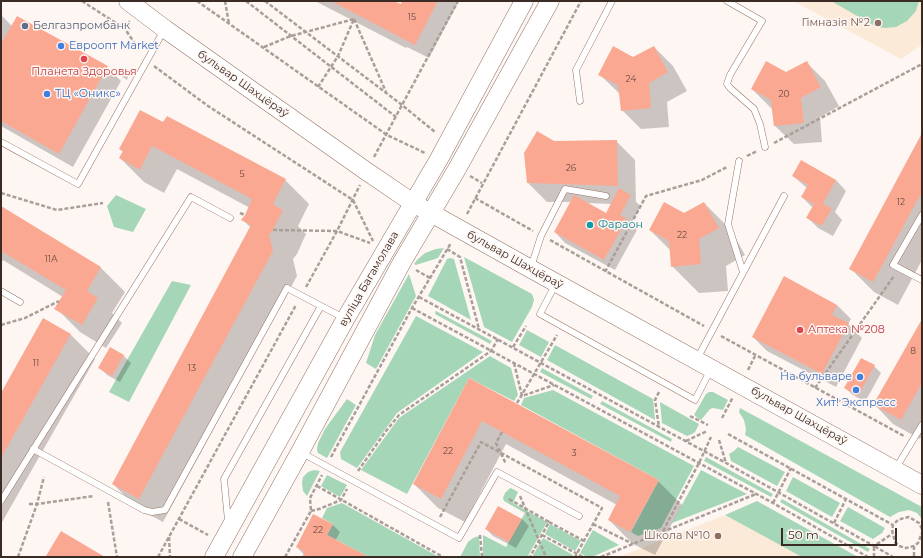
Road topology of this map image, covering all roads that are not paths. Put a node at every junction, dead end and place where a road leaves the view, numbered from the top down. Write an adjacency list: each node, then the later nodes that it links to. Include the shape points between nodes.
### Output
1 (128, 1): 6 (main road, бульвар Шахцёраў)
2 (524, 1): 13 (main road, вуліца Багамолава)
3 (550, 1): 14 (main road, вуліца Багамолава)
4 (612, 1): 7 (lane, via 576,70)
5 (727, 1): 9 (lane, via 762,21 727,84 754,109)
6 (165, 29): 8 (lane, via 78,184); 13 (main road, бульвар Шахцёраў)
7 (580, 101)
8 (1, 142)
9 (765, 147)
10 (739, 161): 18 (lane, via 728,224)
11 (606, 196): 17 (lane, via 565,189 541,236)
12 (784, 196): 18 (lane)
13 (413, 203): 14 (main road, бульвар Шахцёраў); 24 (main road, вуліца Багамолава)
14 (432, 213): 17 (main road, бульвар Шахцёраў); 28 (main road, вуліца Багамолава, via 402,262)
15 (922, 215): 19 (lane, via 893,265)
16 (230, 218): 27 (lane, via 191,197)
17 (531, 269): 20 (main road, бульвар Шахцёраў)
18 (743, 272): 25 (lane, via 712,331)
19 (922, 280)
20 (556, 283): 25 (main road, бульвар Шахцёраў); 25 (lane, via 540,314 694,400)
21 (1, 291): 22 (lane)
22 (20, 302)
23 (321, 306): 24 (lane); 27 (lane, via 287,288 165,510 144,510); 33 (lane, via 224,479)
24 (346, 318): 33 (main road, вуліца Багамолава)
25 (704, 363): 29 (main road, бульвар Шахцёраў)
26 (922, 425): 29 (lane)
27 (33, 449): 31 (lane)
28 (300, 452): 32 (lane, via 459,538 497,472); 35 (main road, вуліца Багамолава)
29 (895, 469): 30 (main road, бульвар Шахцёраў)
30 (922, 485)
31 (1, 501)
32 (579, 516)
33 (229, 530): 34 (main road, вуліца Багамолава)
34 (214, 557)
35 (242, 557)

